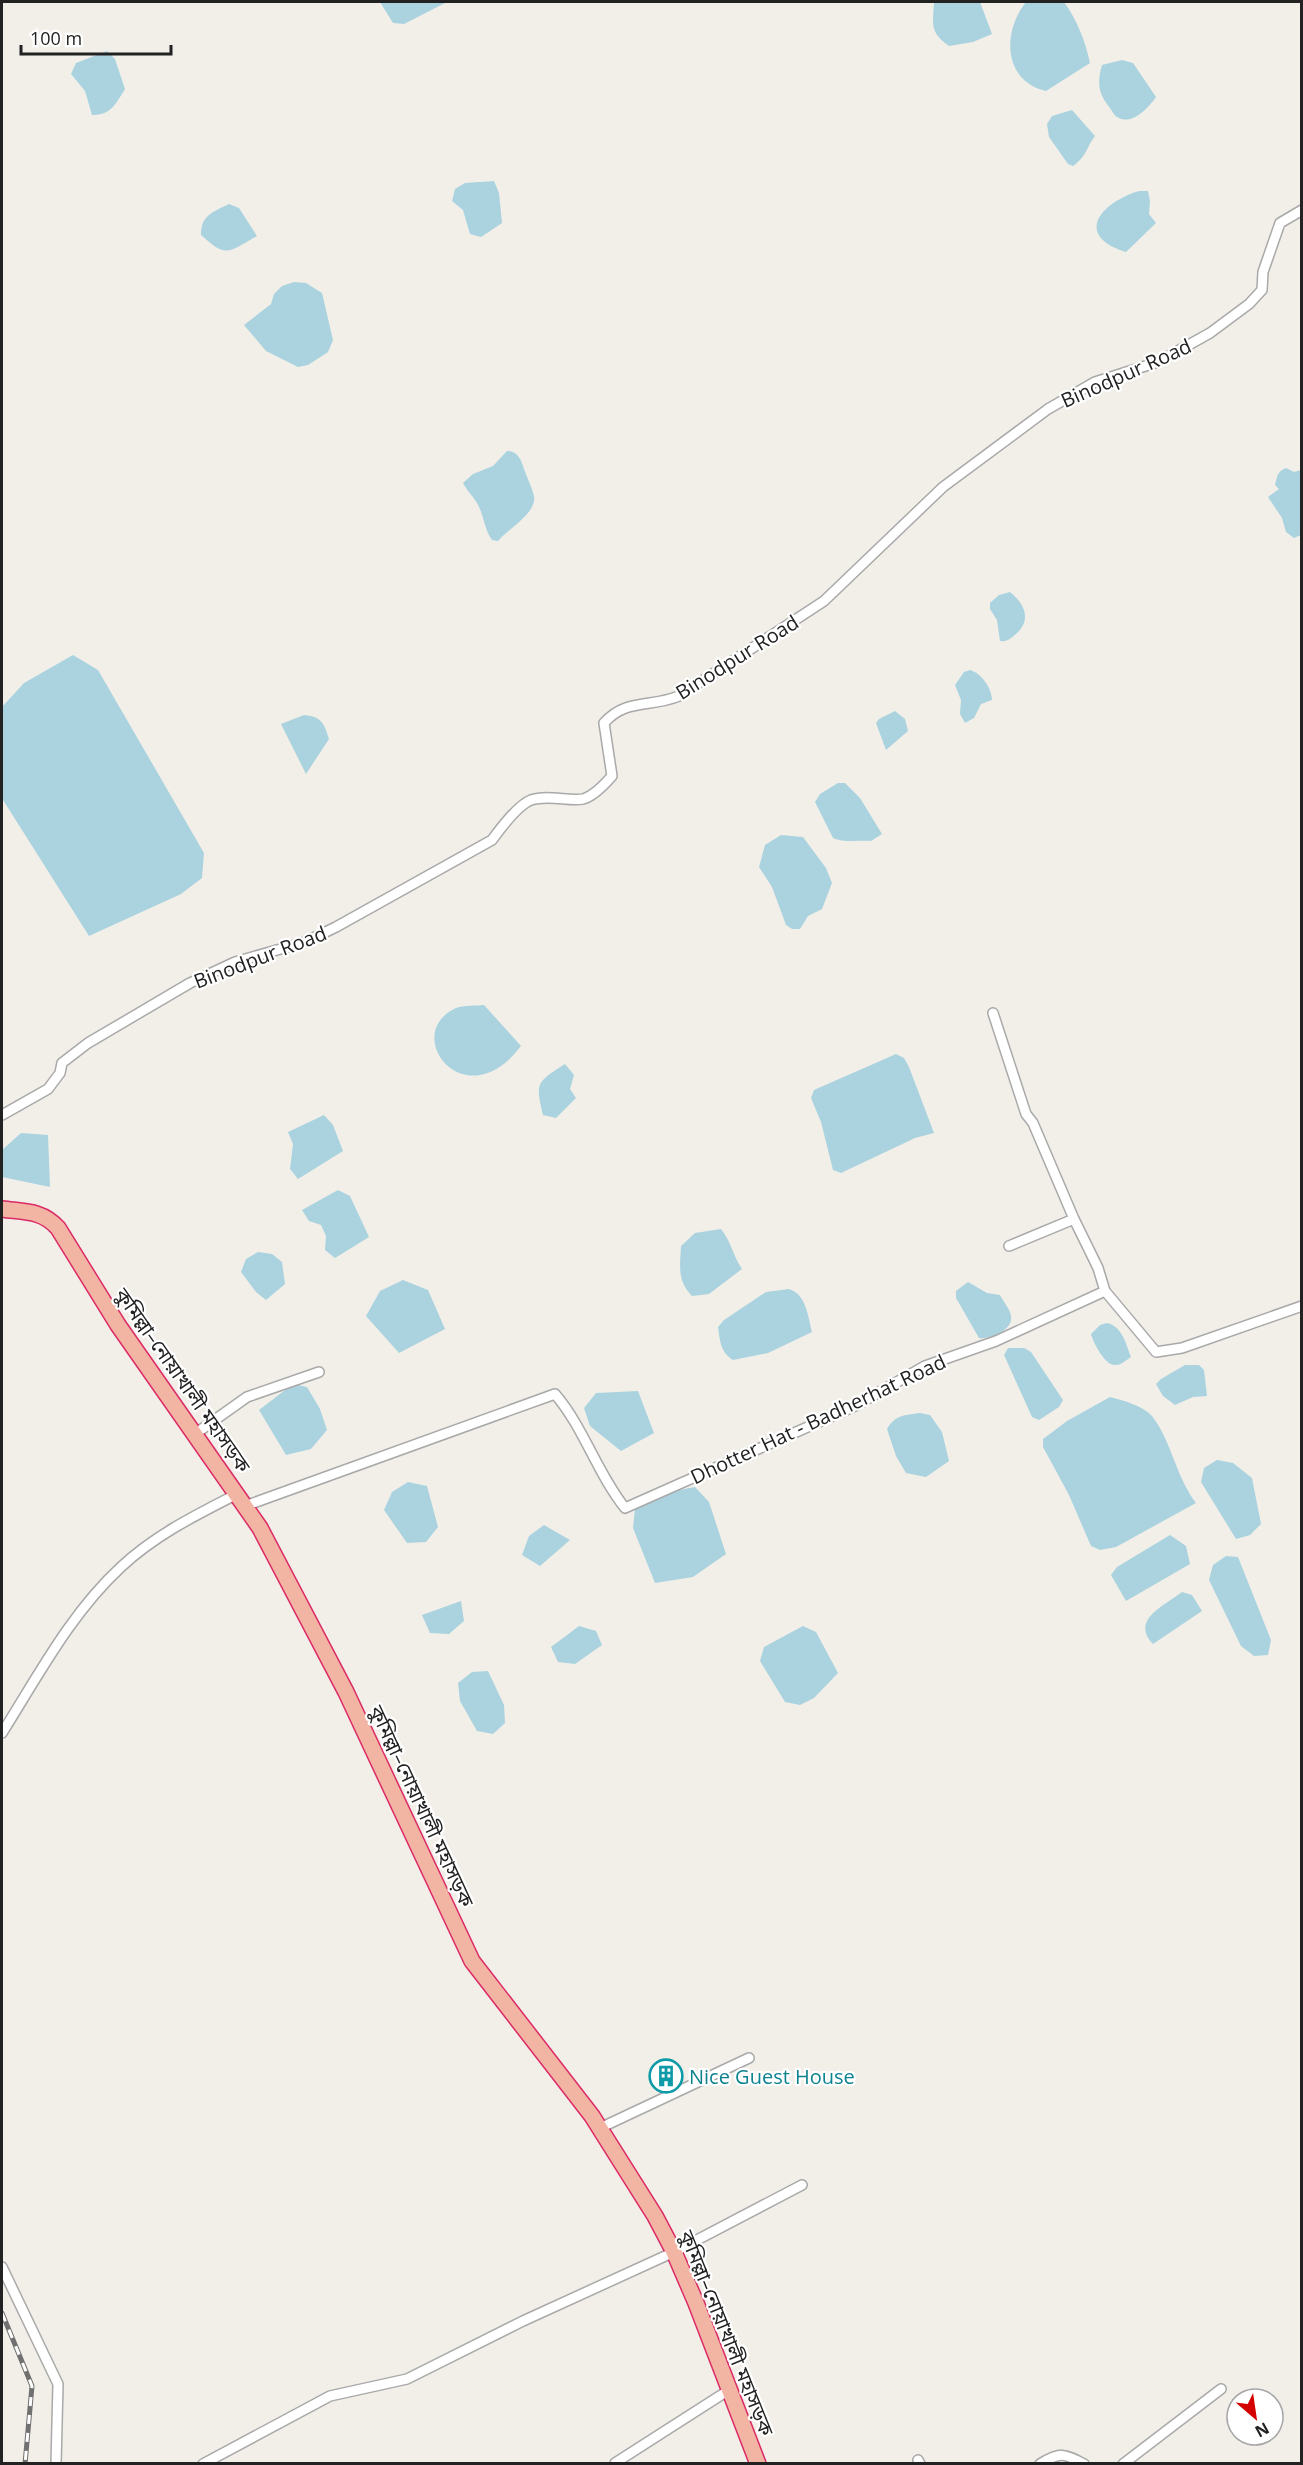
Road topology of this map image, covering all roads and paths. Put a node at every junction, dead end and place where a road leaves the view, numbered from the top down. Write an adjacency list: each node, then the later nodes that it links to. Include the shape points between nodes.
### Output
1 (1302, 210): 3 (street, Binodpur Road, via 1280,223 1263,272 1262,290 1210,333 1158,362 1095,382 1047,409 943,487 825,601 679,696 626,706 611,715 604,723 612,776 601,788 583,799 530,800 492,840 336,927 305,942 235,962 190,983 88,1043 62,1063 48,1089)
2 (993, 1013): 5 (street, via 1026,1114)
3 (2, 1116)
4 (2, 1209): 10 (highway, কুমিল্লা–নোয়াখালী মহাসড়ক, via 49,1217 118,1325)
5 (1074, 1219): 6 (street); 7 (street)
6 (1009, 1246)
7 (1106, 1291): 8 (street, via 1156,1352 1182,1348); 11 (street, Dhotter Hat - Badherhat Road, via 996,1341 925,1366 855,1407 625,1508 555,1394)
8 (1302, 1306)
9 (319, 1372): 10 (street, via 247,1397)
10 (195, 1434): 11 (highway, কুমিল্লা–নোয়াখালী মহাসড়ক)
11 (241, 1500): 12 (street, via 177,1524 121,1567 71,1623); 14 (highway, কুমিল্লা–নোয়াখালী মহাসড়ক, via 327,1653 472,1961)
12 (2, 1733)
13 (749, 2058): 14 (street)
14 (600, 2128): 16 (highway, কুমিল্লা–নোয়াখালী মহাসড়ক)
15 (802, 2185): 16 (street)
16 (674, 2252): 18 (highway, কুমিল্লা–নোয়াখালী মহাসড়ক); 21 (street, via 407,2379 330,2396)
17 (2, 2267): 20 (street, via 58,2384)
18 (729, 2390): 22 (street); 23 (highway, কুমিল্লা–নোয়াখালী মহাসড়ক)
19 (1221, 2390): 26 (street)
20 (56, 2463)
21 (203, 2463)
22 (615, 2463)
23 (758, 2463)
24 (1040, 2463): 25 (street, via 1060,2454)
25 (1084, 2463)
26 (1123, 2463)

